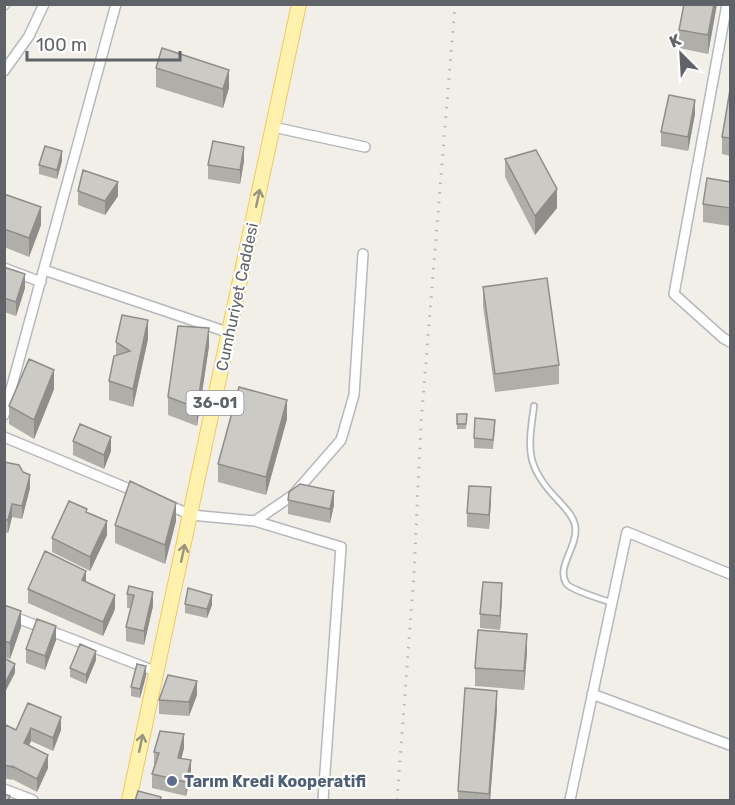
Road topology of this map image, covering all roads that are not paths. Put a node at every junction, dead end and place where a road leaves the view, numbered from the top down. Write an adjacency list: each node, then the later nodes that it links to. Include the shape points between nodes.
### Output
1 (44, 4): 5 (street, via 29,36)
2 (117, 4): 10 (street)
3 (299, 4): 6 (main road, Cumhuriyet Caddesi / 36-01)
4 (727, 4): 13 (street, via 674,294)
5 (4, 71)
6 (273, 127): 7 (street); 12 (main road, Cumhuriyet Caddesi / 36-01, one-way to 6)
7 (364, 147)
8 (363, 254): 20 (street, via 354,395 342,440 292,495)
9 (4, 268): 11 (street)
10 (44, 270): 11 (street); 12 (street)
11 (41, 282): 15 (street)
12 (230, 333): 19 (main road, Cumhuriyet Caddesi / 36-01)
13 (730, 342)
14 (534, 406): 22 (lane, via 529,441 532,463 543,484 575,524 576,538 563,575 566,585)
15 (4, 415)
16 (4, 437): 17 (street)
17 (147, 496)
18 (158, 501): 19 (street)
19 (191, 515): 20 (street); 24 (main road, Cumhuriyet Caddesi / 36-01, one-way to 19)
20 (255, 521): 30 (street, via 341,547)
21 (730, 571): 22 (street, via 627,532)
22 (612, 603): 25 (street)
23 (4, 613): 24 (street)
24 (157, 672): 29 (main road, Cumhuriyet Caddesi / 36-01, one-way to 24)
25 (592, 694): 26 (street); 31 (street)
26 (730, 745)
27 (4, 789): 28 (street)
28 (33, 801)
29 (129, 801)
30 (323, 801)
31 (570, 801)

